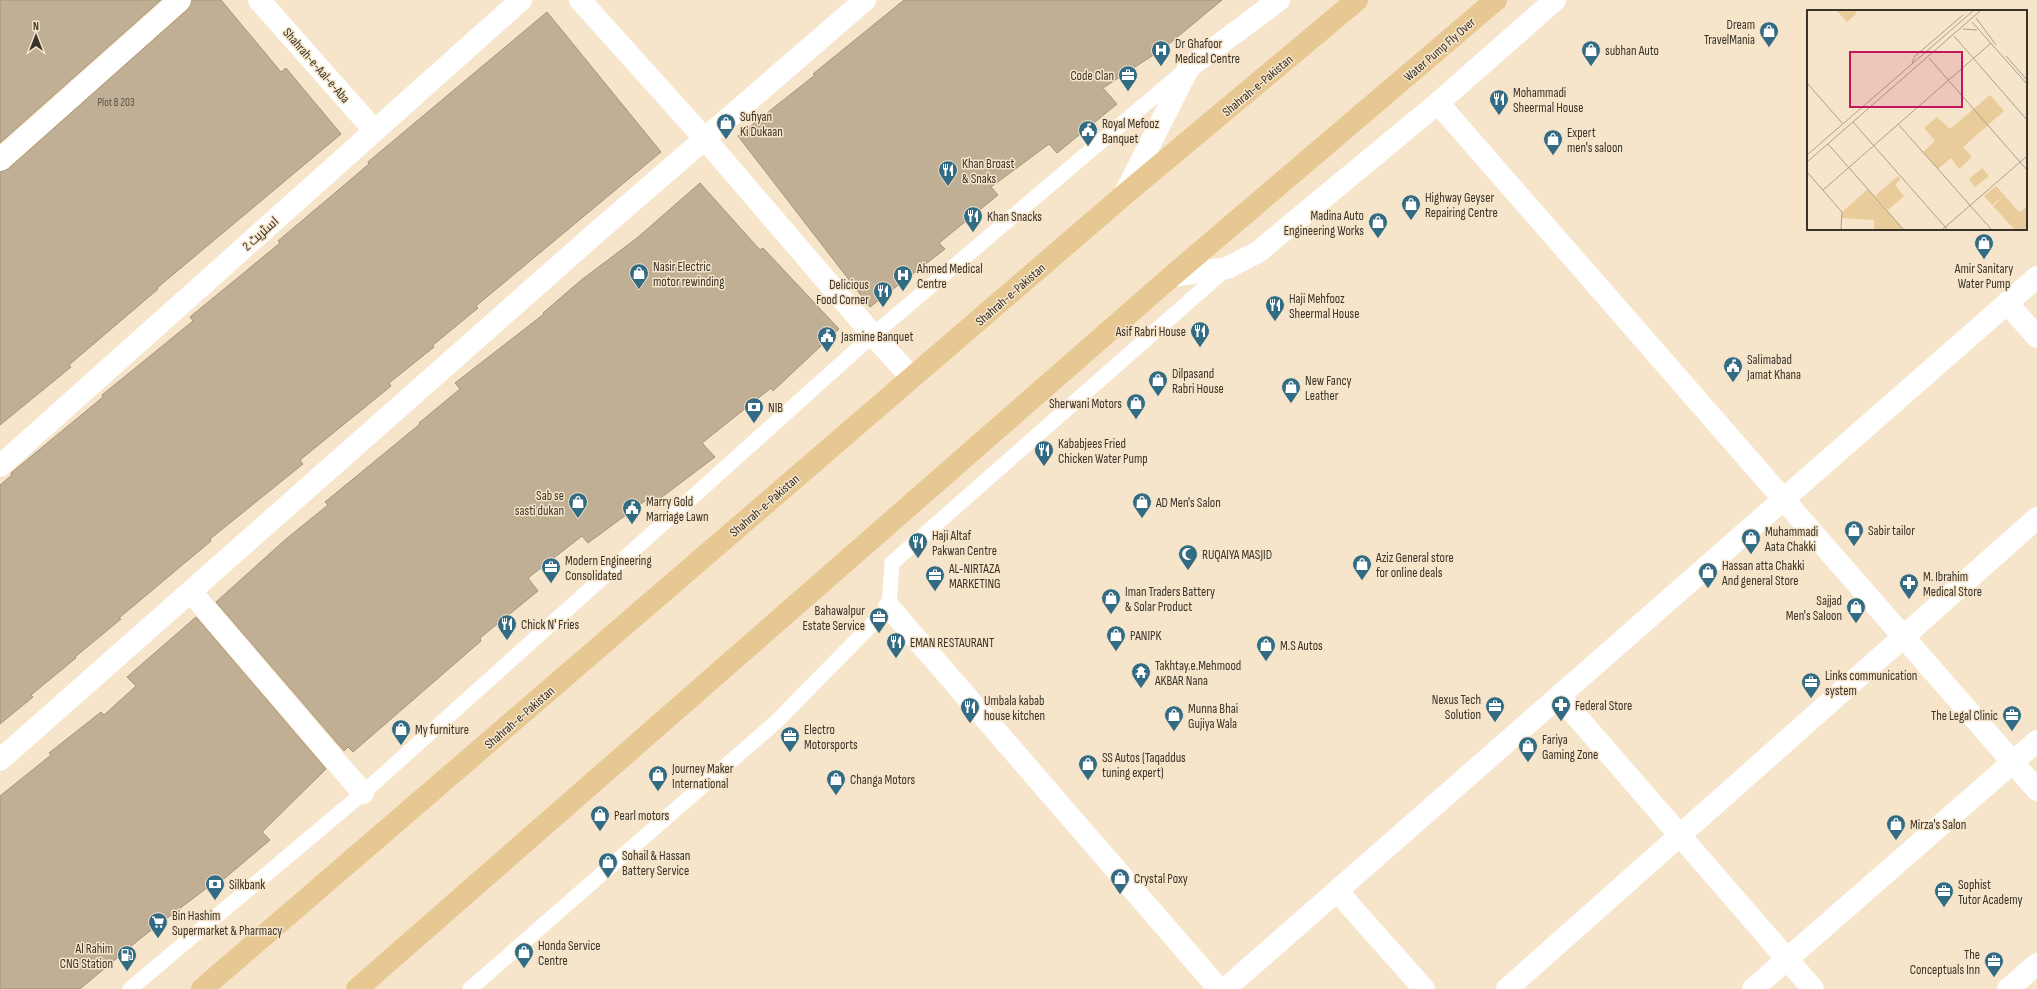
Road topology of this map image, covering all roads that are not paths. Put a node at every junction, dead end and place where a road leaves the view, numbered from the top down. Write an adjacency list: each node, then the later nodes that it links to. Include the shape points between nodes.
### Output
1 (180, 0): 14 (street)
2 (259, 0): 12 (street, Shahrah-e-Aal-e-Aba)
3 (521, 0): 12 (street, اسٹریٹ 2)
4 (580, 0): 13 (street)
5 (865, 0): 13 (street)
6 (1279, 0): 10 (street)
7 (1357, 0): 15 (highway, Shahrah-e-Pakistan)
8 (1496, 0): 17 (highway, Water Pump Fly Over)
9 (1556, 0): 11 (street)
10 (1189, 66): 15 (street); 20 (lane)
11 (1438, 103): 16 (street, via 1258,252); 24 (street)
12 (374, 130): 23 (street, اسٹریٹ 2)
13 (705, 139): 20 (street); 26 (street, via 596,232)
14 (0, 160)
15 (1124, 195): 22 (highway, Shahrah-e-Pakistan)
16 (1228, 268): 17 (street); 27 (lane, via 892,563)
17 (1172, 276): 41 (highway)
18 (2037, 277): 19 (street)
19 (2007, 304): 21 (street); 24 (street)
20 (873, 335): 22 (street); 34 (lane)
21 (2037, 337)
22 (912, 378): 40 (highway, Shahrah-e-Pakistan)
23 (0, 466)
24 (1784, 499): 28 (street); 29 (street)
25 (2037, 518): 28 (street)
26 (190, 592): 31 (street); 34 (street)
27 (889, 607): 42 (lane, via 777,720); 43 (street)
28 (1904, 637): 32 (street); 35 (street)
29 (1559, 696): 35 (street); 36 (street)
30 (2037, 741): 32 (street)
31 (0, 760)
32 (2013, 762): 33 (street); 37 (street)
33 (2037, 790)
34 (363, 793): 39 (lane)
35 (1680, 836): 37 (street); 46 (street)
36 (1336, 891): 44 (street); 45 (street)
37 (1787, 959): 47 (street); 48 (street)
38 (2037, 964): 49 (street)
39 (130, 989)
40 (202, 989)
41 (357, 989)
42 (470, 989)
43 (1219, 989)
44 (1225, 989)
45 (1424, 989)
46 (1507, 989)
47 (1753, 989)
48 (1813, 989)
49 (2008, 989)

